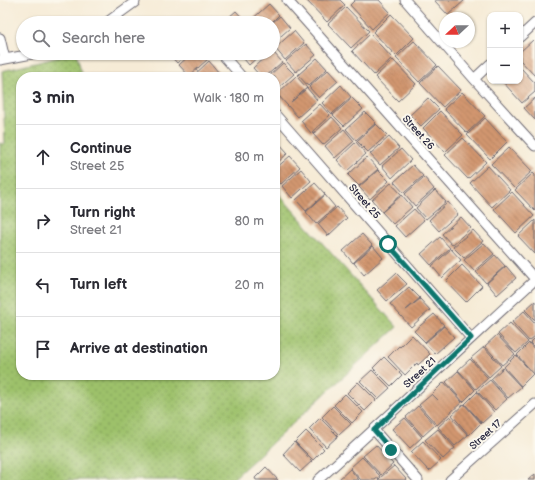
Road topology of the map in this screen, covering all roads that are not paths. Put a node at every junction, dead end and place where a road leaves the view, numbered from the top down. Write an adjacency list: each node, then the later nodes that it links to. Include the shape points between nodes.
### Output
1 (287, 0): 16 (street, Street 26)
2 (405, 0): 13 (street)
3 (135, 2): 4 (street)
4 (116, 16)
5 (535, 23): 6 (street)
6 (523, 34)
7 (0, 38): 9 (street)
8 (16, 57): 9 (street)
9 (2, 60)
10 (227, 60): 12 (street)
11 (487, 67): 13 (street)
12 (238, 72)
13 (474, 79): 15 (street)
14 (280, 120): 17 (street, Street 25)
15 (535, 146)
16 (535, 280): 17 (street, Street 21)
17 (471, 338): 19 (street, Street 21)
18 (535, 404): 22 (street, Street 17)
19 (374, 430): 20 (street, Street 21); 21 (street)
20 (318, 480)
21 (418, 480)
22 (450, 480)

